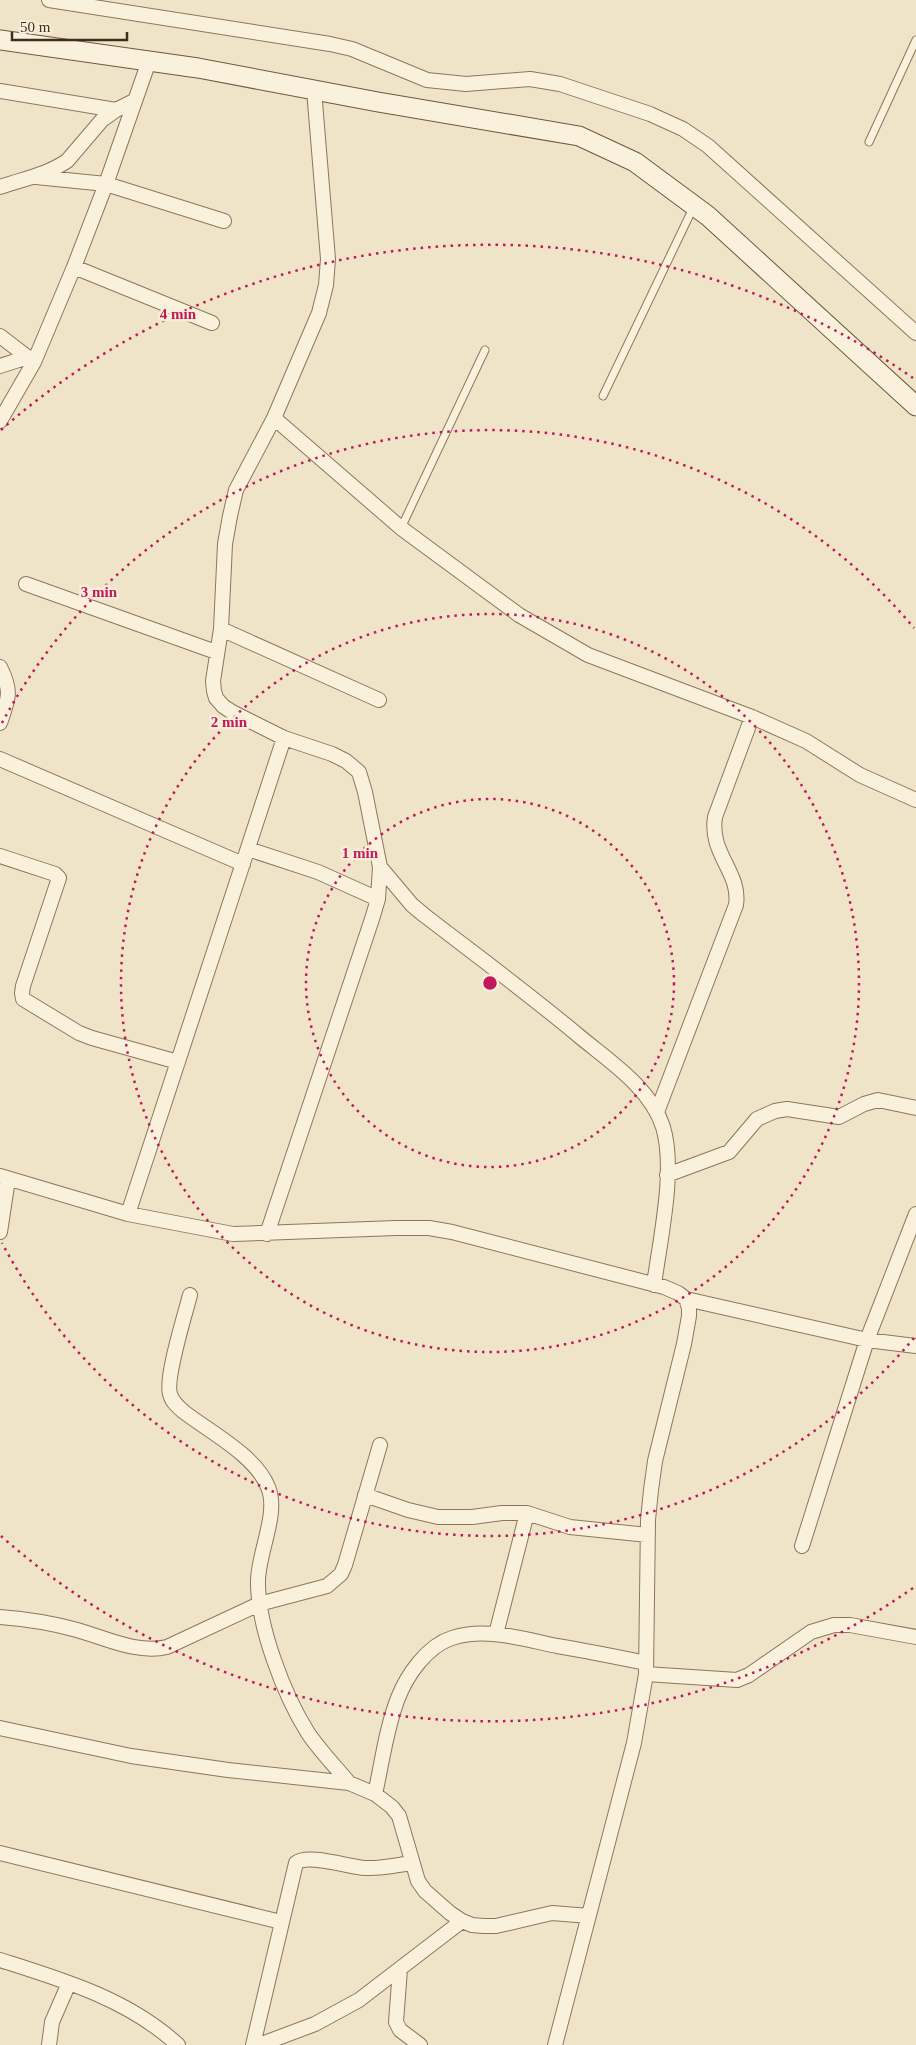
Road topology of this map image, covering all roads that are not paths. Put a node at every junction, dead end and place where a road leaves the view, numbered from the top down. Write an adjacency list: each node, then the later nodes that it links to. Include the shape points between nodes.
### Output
1 (49, 0): 17 (street, via 352,48 427,80 466,84 544,80 650,114 683,129 708,146)
2 (0, 40): 4 (main road)
3 (916, 40): 9 (lane)
4 (149, 61): 5 (main road); 7 (street)
5 (314, 90): 13 (main road, via 579,136 635,162); 24 (street, via 328,259 326,285 319,313)
6 (0, 91): 8 (street)
7 (134, 101): 8 (street); 11 (street)
8 (116, 110): 10 (street, via 102,120 67,161)
9 (869, 142)
10 (36, 176): 11 (street); 12 (street)
11 (106, 184): 14 (street); 15 (street)
12 (0, 187)
13 (694, 205): 22 (lane); 23 (main road)
14 (224, 222)
15 (74, 267): 16 (street); 20 (street)
16 (212, 323)
17 (916, 333)
18 (0, 336): 20 (street)
19 (485, 350): 26 (lane)
20 (31, 360): 21 (street); 25 (street)
21 (0, 366)
22 (602, 396)
23 (916, 406)
24 (274, 418): 26 (street); 28 (street, via 236,490 225,544)
25 (0, 421)
26 (401, 528): 32 (street, via 519,615 588,655)
27 (26, 584): 29 (street)
28 (221, 629): 29 (street); 31 (street)
29 (216, 652): 34 (street, via 213,681 216,698 223,706)
30 (0, 667): 33 (street, via 9,693)
31 (379, 700)
32 (752, 717): 36 (street, via 806,742 860,775); 44 (street, via 713,826 716,845 735,886 736,905)
33 (0, 723)
34 (284, 738): 37 (street); 40 (street, via 332,754 359,772)
35 (0, 759): 39 (street)
36 (916, 800)
37 (248, 849): 39 (street); 41 (street, via 318,872)
38 (0, 856): 42 (street, via 59,878 23,986 23,999 79,1033)
39 (243, 864): 42 (street)
40 (380, 867): 41 (street); 44 (street, via 412,905 543,1006 624,1074)
41 (378, 899): 50 (street)
42 (178, 1062): 47 (street)
43 (916, 1108): 45 (street, via 878,1100 840,1117 787,1109 775,1111 757,1119 729,1152)
44 (657, 1112): 45 (street, via 666,1142)
45 (667, 1175): 51 (street)
46 (4, 1177): 47 (street); 49 (street)
47 (128, 1214): 50 (street, via 233,1234)
48 (916, 1214): 54 (street)
49 (0, 1232)
50 (267, 1234): 51 (street, via 429,1228)
51 (654, 1285): 53 (street, via 678,1293)
52 (190, 1295): 61 (street, via 169,1379 170,1394 184,1412 254,1465 268,1485 272,1507 261,1552)
53 (686, 1300): 54 (street); 59 (street, via 689,1316 655,1461)
54 (867, 1340): 55 (street); 60 (street)
55 (916, 1346)
56 (380, 1445): 57 (street)
57 (365, 1495): 58 (street, via 438,1517); 61 (street, via 345,1565 335,1580 317,1590)
58 (527, 1513): 59 (street, via 570,1527); 63 (street)
59 (648, 1535): 65 (street)
60 (802, 1546)
61 (259, 1604): 62 (street, via 157,1649 135,1647 42,1622); 67 (street, via 270,1648 296,1711 309,1734)
62 (0, 1617)
63 (496, 1634): 65 (street); 68 (street, via 451,1638 425,1656 398,1698)
64 (916, 1637): 65 (street, via 834,1625 811,1632 743,1678 729,1680)
65 (646, 1668): 71 (street, via 634,1743)
66 (0, 1728): 67 (street, via 131,1756)
67 (349, 1783): 68 (street)
68 (375, 1794): 70 (street, via 399,1816)
69 (0, 1853): 73 (street)
70 (412, 1863): 72 (street, via 425,1892); 73 (street, via 367,1868 309,1858 299,1860 294,1867)
71 (589, 1916): 72 (street, via 552,1913 496,1926 472,1925); 82 (street)
72 (462, 1921): 75 (street)
73 (281, 1922): 79 (street)
74 (0, 1960): 76 (street)
75 (400, 1969): 80 (street, via 360,2000 337,2013); 81 (street, via 396,2022 400,2030)
76 (69, 1983): 77 (street, via 52,2022); 78 (street, via 147,2019)
77 (49, 2045)
78 (178, 2045)
79 (253, 2045)
80 (259, 2045)
81 (420, 2045)
82 (555, 2045)

